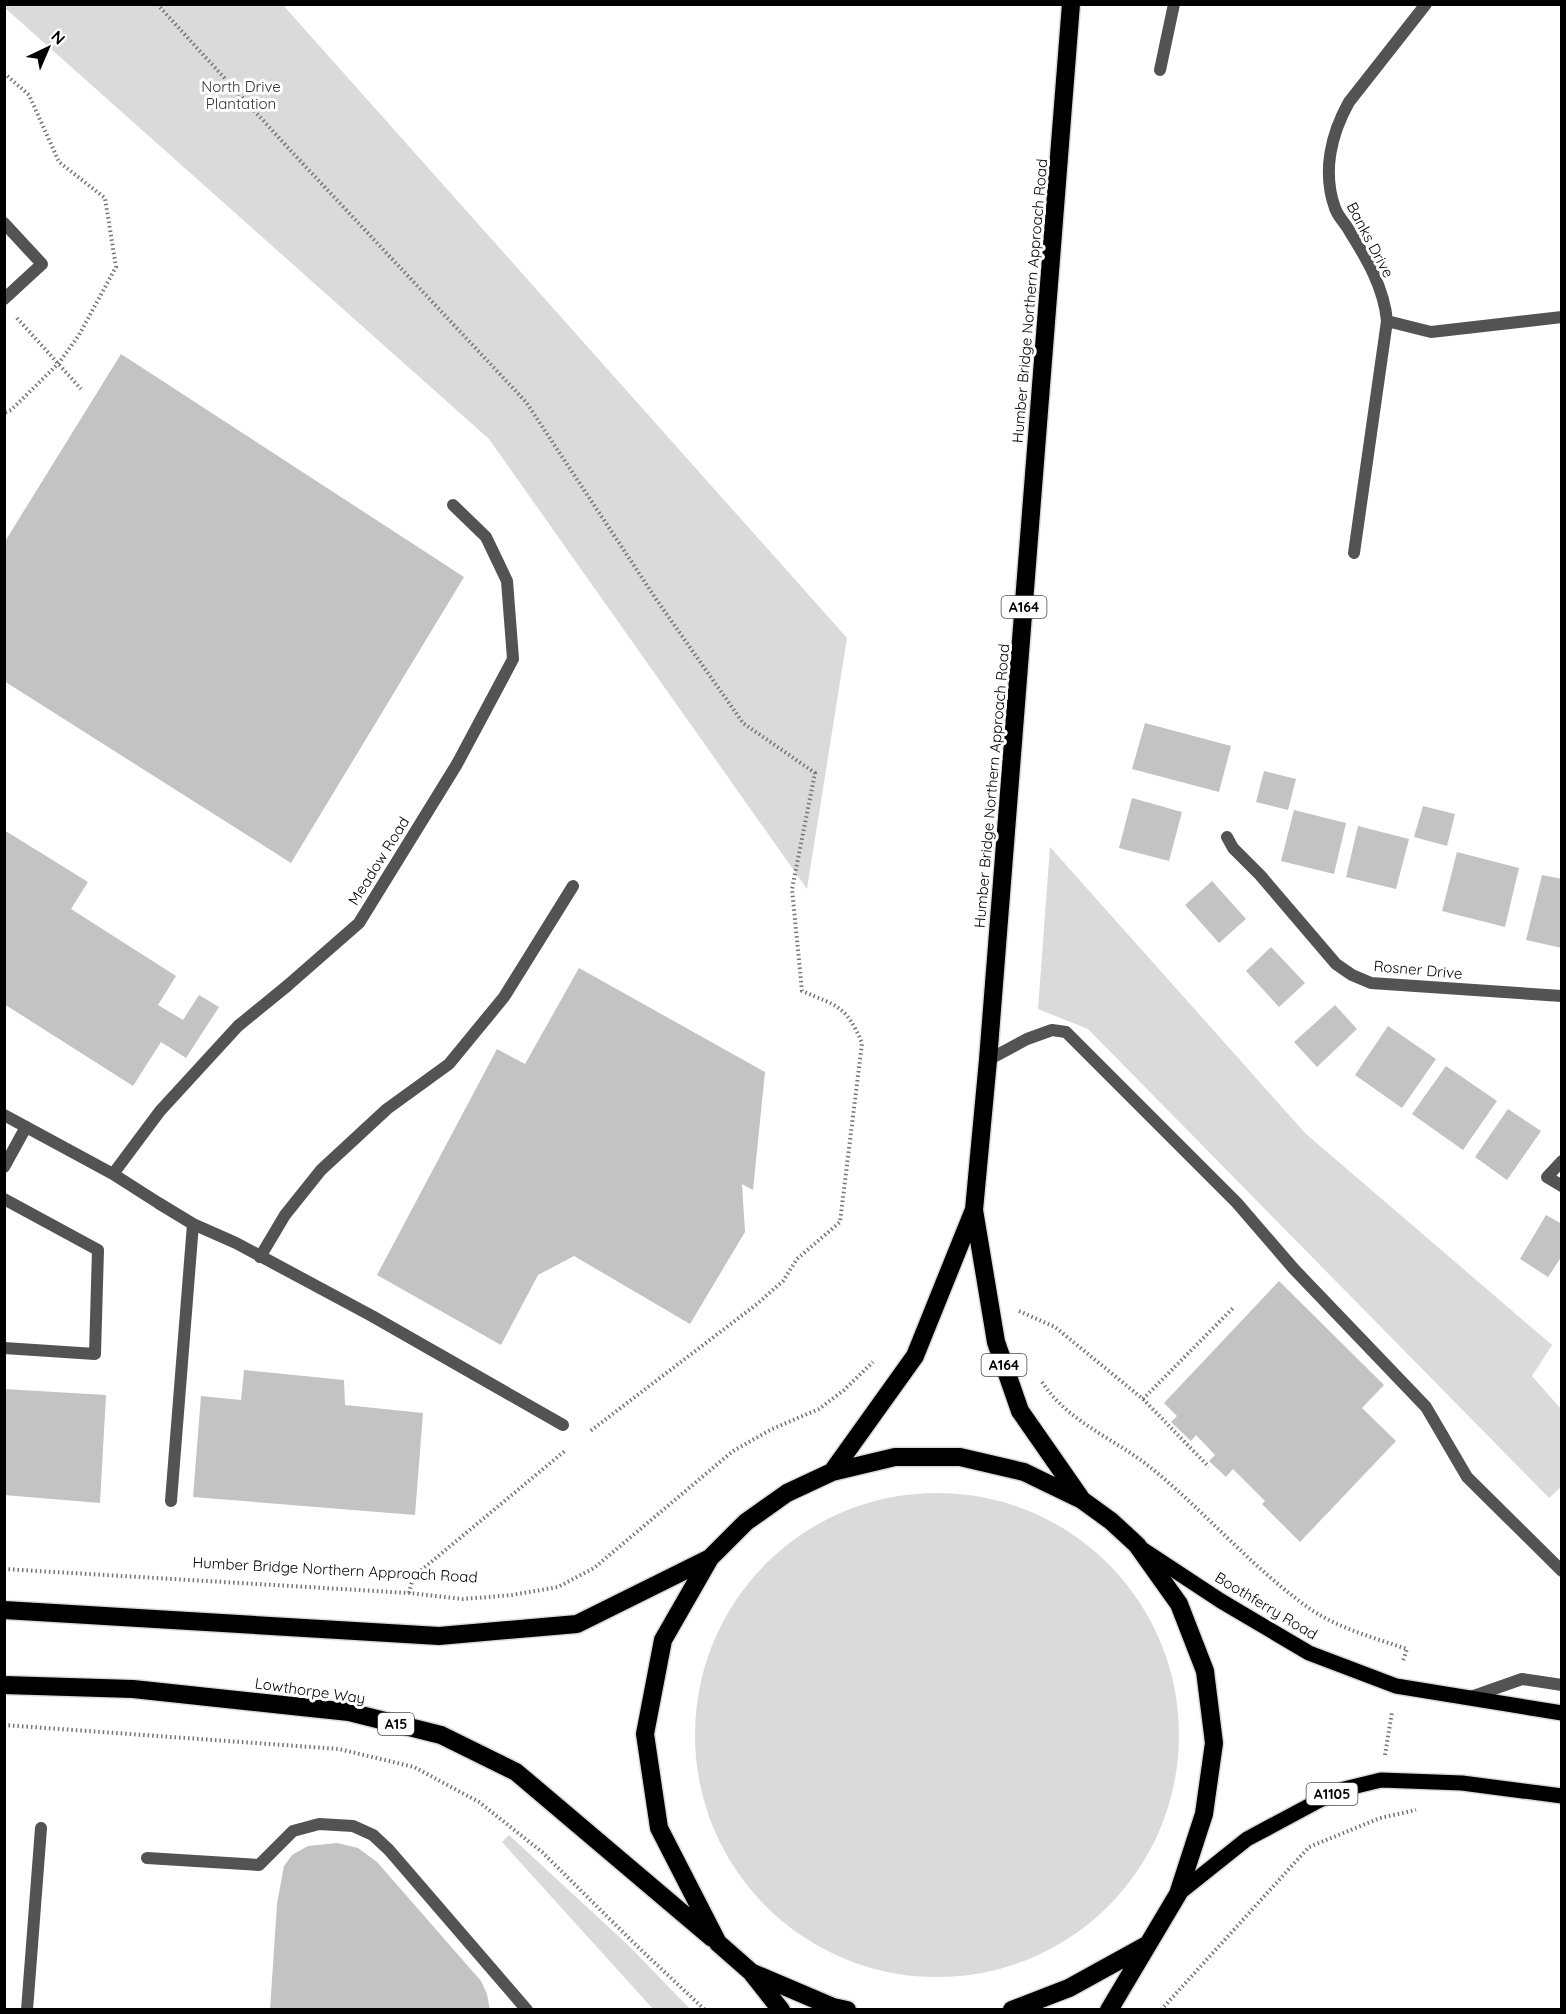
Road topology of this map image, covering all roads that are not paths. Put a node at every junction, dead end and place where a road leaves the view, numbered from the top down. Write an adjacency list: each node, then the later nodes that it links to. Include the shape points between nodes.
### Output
1 (1071, 4): 14 (highway, Humber Bridge Northern Approach Road / A164)
2 (1174, 4): 4 (street)
3 (1426, 4): 8 (street, Banks Drive, via 1349,102 1330,154 1336,210 1375,277 1385,301)
4 (1160, 70)
5 (4, 223): 6 (street, via 42,264)
6 (4, 299)
7 (1562, 317): 8 (street, via 1431,332)
8 (1387, 321): 10 (street, Banks Drive)
9 (453, 505): 19 (street, Meadow Road, via 486,537 507,581 513,659 457,764 359,923 238,1026 160,1111)
10 (1354, 553)
11 (1227, 837): 13 (street, Rosner Drive, via 1336,964 1352,975 1371,983)
12 (573, 886): 24 (street, via 504,997 449,1064 387,1109 321,1170 285,1215)
13 (1562, 996)
14 (988, 1060): 22 (highway, Humber Bridge Northern Approach Road / A164); 32 (street, via 1052,1030 1066,1032 1237,1203 1293,1268 1426,1407 1467,1477)
15 (4, 1115): 16 (street)
16 (26, 1127): 18 (street); 19 (street)
17 (1562, 1161): 20 (street, via 1547,1177)
18 (4, 1167)
19 (113, 1174): 23 (street)
20 (1562, 1186)
21 (4, 1199): 25 (street, via 98,1250 95,1354)
22 (974, 1210): 27 (highway, A164, via 915,1356); 28 (highway, A164, via 996,1342 1020,1411)
23 (193, 1224): 24 (street); 29 (street)
24 (260, 1257): 26 (street)
25 (4, 1348)
26 (562, 1425)
27 (832, 1472): 28 (highway, via 896,1457 960,1457 1024,1472); 31 (highway, via 787,1493 754,1516)
28 (1082, 1500): 30 (highway)
29 (171, 1501)
30 (1137, 1545): 36 (main road, Boothferry Road, via 1309,1653 1396,1686); 41 (highway, via 1179,1604 1205,1671 1214,1743 1204,1814)
31 (710, 1558): 33 (highway, via 577,1624 439,1636); 42 (highway, via 663,1640 645,1734 659,1828)
32 (1562, 1571)
33 (4, 1610)
34 (4, 1685): 42 (highway, Lowthorpe Way / A15, via 133,1689 349,1712 441,1735 516,1772)
35 (1562, 1685): 36 (street, via 1522,1679)
36 (1467, 1698): 37 (main road, Boothferry Road)
37 (1562, 1713)
38 (1562, 1796): 41 (main road, A1105, via 1462,1783 1381,1780 1344,1789 1247,1839)
39 (41, 1828): 45 (street)
40 (147, 1858): 46 (street, via 259,1865 293,1831 319,1824 353,1826 373,1835 389,1850)
41 (1178, 1894): 43 (highway)
42 (718, 1943): 44 (highway, Lowthorpe Way)
43 (1149, 1944): 49 (highway, via 1069,1988); 50 (highway)
44 (751, 1972): 47 (highway); 48 (highway)
45 (27, 2010)
46 (527, 2010)
47 (781, 2010)
48 (847, 2010)
49 (1011, 2010)
50 (1108, 2010)

